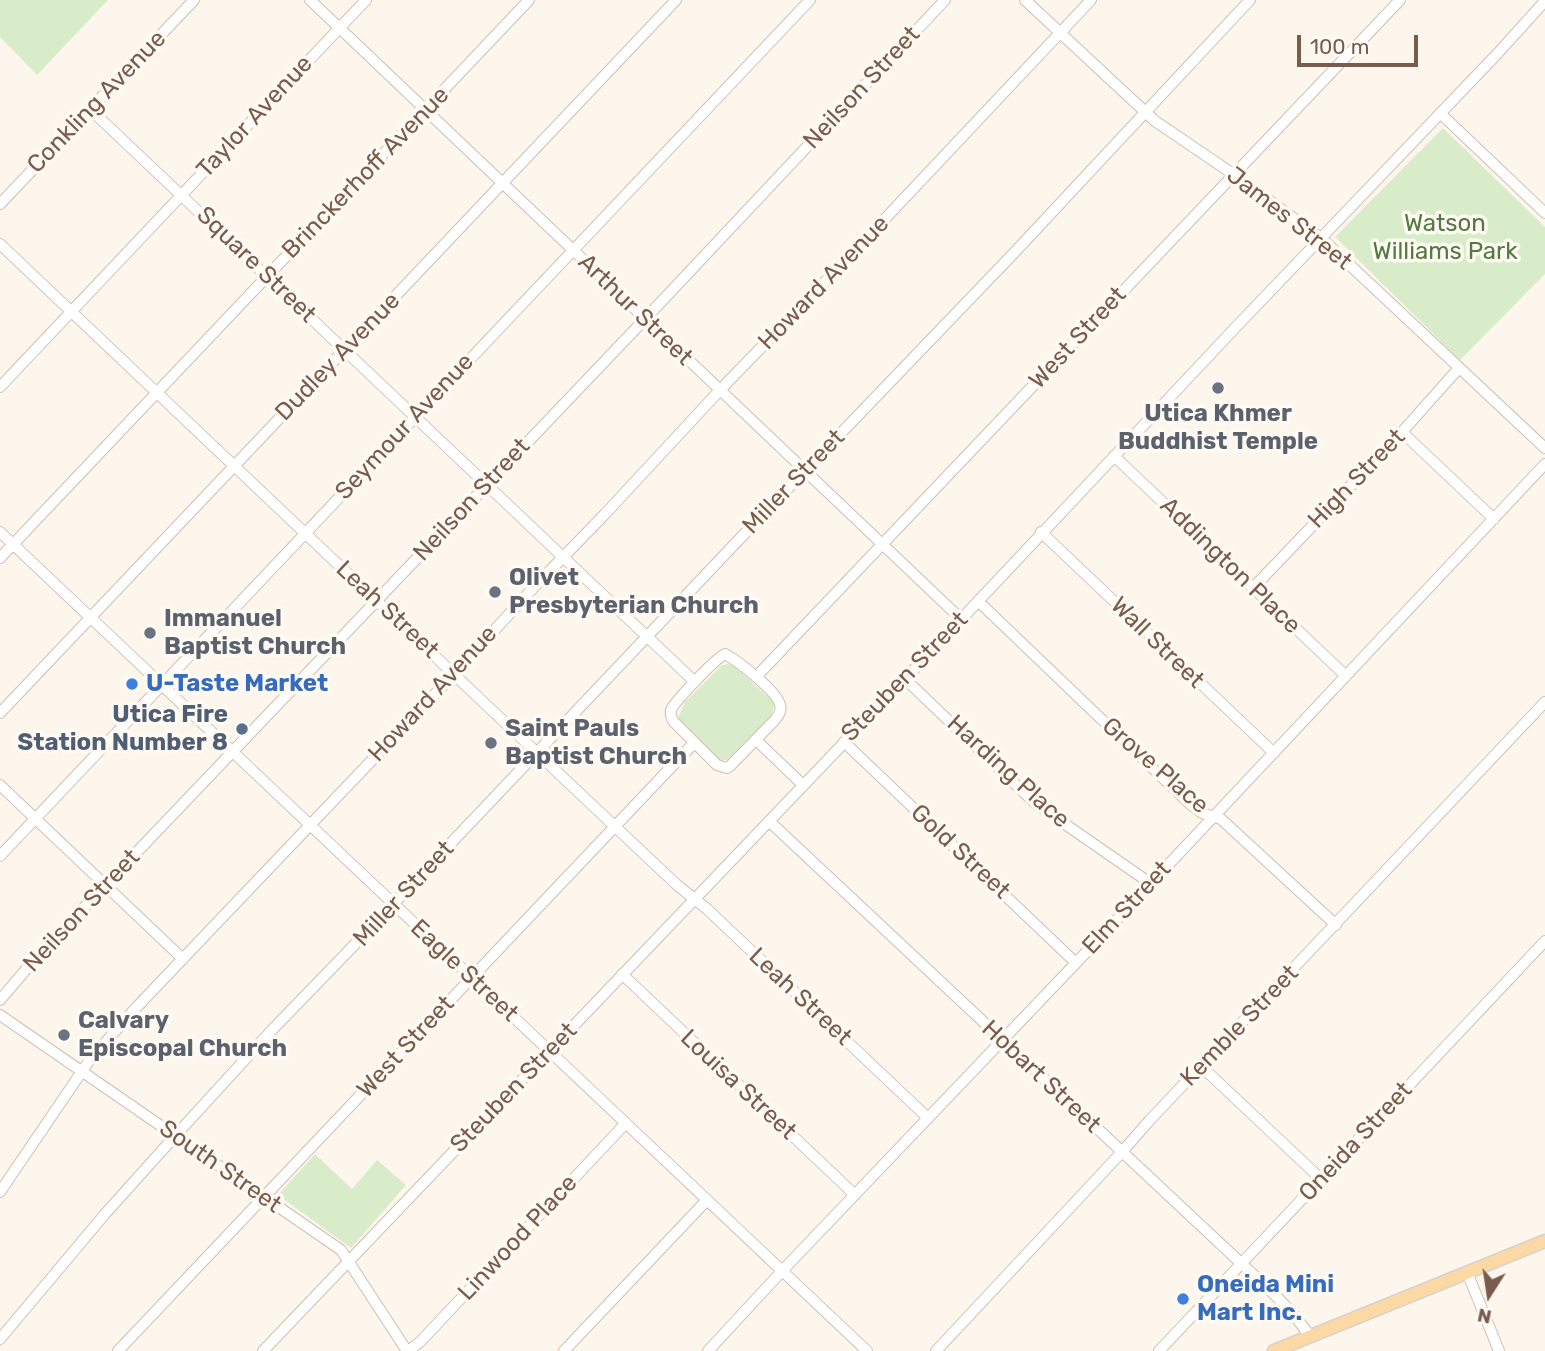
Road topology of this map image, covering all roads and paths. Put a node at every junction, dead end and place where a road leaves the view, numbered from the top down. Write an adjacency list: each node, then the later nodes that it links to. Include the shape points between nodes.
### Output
1 (194, 0): 15 (street, Conkling Avenue)
2 (310, 0): 13 (street, Arthur Street)
3 (366, 0): 13 (street, Taylor Avenue)
4 (529, 0): 16 (street, Brinckerhoff Avenue)
5 (676, 0): 20 (street, Dudley Avenue)
6 (810, 0): 26 (street, Seymour Avenue)
7 (945, 0): 29 (street, Neilson Street)
8 (1025, 0): 14 (street, James Street)
9 (1091, 0): 14 (street, Howard Avenue)
10 (1250, 0): 17 (street, Miller Street)
11 (1400, 0): 19 (street, West Street)
12 (1545, 1): 18 (street, Steuben Street)
13 (339, 28): 16 (street, Arthur Street); 21 (street, Taylor Avenue)
14 (1060, 33): 17 (street, James Street); 33 (street, Howard Avenue)
15 (90, 109): 21 (street, Square Street); 22 (street, Conkling Avenue)
16 (426, 110): 20 (street, Arthur Street); 27 (street, Brinckerhoff Avenue)
17 (1144, 112): 19 (street, James Street); 41 (street, Miller Street)
18 (1440, 113): 23 (street); 24 (street, Steuben Street)
19 (1233, 174): 24 (street, James Street); 47 (street, West Street)
20 (503, 183): 26 (street, Arthur Street); 30 (street, Dudley Avenue)
21 (182, 195): 27 (street, Square Street); 28 (street, Taylor Avenue)
22 (0, 204)
23 (1545, 213)
24 (1321, 238): 31 (street, James Street); 38 (street, Steuben Street)
25 (0, 244): 28 (street, Leah Street)
26 (573, 250): 29 (street, Arthur Street); 35 (street, Seymour Avenue)
27 (267, 277): 30 (street, Square Street); 34 (street, Brinckerhoff Avenue)
28 (72, 311): 32 (street, Taylor Avenue); 34 (street, Leah Street)
29 (645, 319): 33 (street, Arthur Street); 42 (street, Neilson Street)
30 (345, 350): 35 (street, Square Street); 40 (street, Dudley Avenue)
31 (1460, 368): 36 (street, High Street); 37 (street, James Street)
32 (0, 387)
33 (720, 390): 41 (street, Arthur Street); 49 (street, Howard Avenue)
34 (157, 393): 40 (street, Leah Street); 48 (street, Brinckerhoff Avenue)
35 (415, 417): 42 (street, Square Street); 45 (street, Seymour Avenue)
36 (1402, 432): 43 (street); 51 (street, High Street)
37 (1545, 448)
38 (1114, 456): 46 (street, Steuben Street); 51 (street, Addington Place)
39 (1545, 464): 43 (street, Elm Street)
40 (234, 466): 45 (street, Leah Street); 54 (street, Dudley Avenue)
41 (806, 471): 47 (street, Arthur Street); 56 (street, Miller Street)
42 (486, 484): 49 (street, Square Street); 52 (street, Neilson Street)
43 (1494, 519): 58 (street, Elm Street)
44 (0, 532): 48 (street, Eagle Street)
45 (305, 532): 52 (street, Leah Street); 62 (street, Seymour Avenue)
46 (1041, 532): 53 (street, Steuben Street); 70 (street, Wall Street)
47 (883, 543): 55 (street, Arthur Street); 59 (street, West Street)
48 (13, 544): 50 (street, Brinckerhoff Avenue); 54 (street, Eagle Street)
49 (563, 557): 56 (street, Square Street); 57 (street, Howard Avenue)
50 (0, 558)
51 (1253, 588): 58 (street, Addington Place)
52 (377, 600): 57 (street, Leah Street); 68 (street, Neilson Street)
53 (978, 601): 55 (street, Steuben Street); 73 (street, Grove Place, via 1190,804)
54 (90, 618): 62 (street, Eagle Street); 64 (street, Dudley Avenue)
55 (961, 619): 60 (street, Steuben Street)
56 (648, 637): 61 (street, Square Street); 69 (street, Miller Street)
57 (454, 674): 69 (street, Leah Street); 76 (street, Howard Avenue)
58 (1346, 676): 70 (street, Elm Street)
59 (756, 677): 61 (street, via 725,654); 65 (street, via 781,707)
60 (905, 679): 66 (street, Steuben Street); 79 (street, Harding Place, via 1036,804)
61 (695, 682): 67 (street, via 670,714)
62 (162, 685): 68 (street, Eagle Street); 74 (street, Seymour Avenue)
63 (1544, 707): 83 (street, Kemble Street)
64 (0, 713)
65 (756, 740): 67 (street, via 727,768 717,765); 72 (street)
66 (844, 742): 72 (street, Steuben Street); 86 (street, Gold Street)
67 (694, 743): 77 (street, West Street)
68 (233, 752): 76 (street, Eagle Street); 80 (street, Neilson Street)
69 (537, 753): 77 (street, Leah Street); 82 (street, Miller Street)
70 (1273, 753): 73 (street, Elm Street)
71 (0, 785): 74 (street)
72 (803, 785): 75 (street, Steuben Street)
73 (1213, 817): 79 (street, Elm Street); 83 (street, Grove Place, via 1221,819)
74 (36, 818): 78 (street, Seymour Avenue); 80 (street)
75 (769, 821): 81 (street, Steuben Street); 91 (street, Hobart Street)
76 (309, 825): 82 (street, Eagle Street); 85 (street, Howard Avenue)
77 (614, 826): 81 (street, Leah Street); 88 (street, West Street)
78 (0, 856)
79 (1150, 883): 86 (street, Elm Street)
80 (106, 885): 85 (street); 89 (street, Neilson Street)
81 (695, 899): 87 (street, Steuben Street); 95 (street, Leah Street)
82 (393, 905): 88 (street, Eagle Street); 97 (street, Miller Street)
83 (1336, 925): 93 (street, Kemble Street)
84 (1545, 941): 99 (street, Oneida Street)
85 (183, 959): 94 (street, Howard Avenue)
86 (1076, 963): 91 (street, Elm Street)
87 (622, 974): 92 (street, Steuben Street); 101 (street, Louisa Street)
88 (471, 978): 92 (street, Eagle Street); 102 (street, West Street)
89 (0, 1000)
90 (0, 1015): 94 (street, South Street)
91 (1002, 1040): 95 (street, Elm Street); 98 (street, Hobart Street)
92 (549, 1051): 96 (street, Eagle Street); 105 (street, Steuben Street)
93 (1201, 1066): 98 (street, Kemble Street); 99 (street)
94 (82, 1071): 97 (street, South Street); 100 (street, Howard Avenue)
95 (928, 1118): 101 (street, Elm Street)
96 (626, 1123): 103 (street, Eagle Street); 114 (street, Linwood Place)
97 (175, 1136): 102 (street, South Street); 110 (street, Miller Street)
98 (1121, 1153): 106 (street, Hobart Street); 118 (street, Kemble Street)
99 (1321, 1179): 106 (street, Oneida Street)
100 (0, 1192)
101 (855, 1195): 107 (street, Elm Street)
102 (264, 1197): 105 (street, South Street, via 341,1250); 112 (street, West Street)
103 (707, 1200): 107 (street, Eagle Street); 115 (street)
104 (1545, 1241): 108 (main road)
105 (349, 1261): 113 (street, Steuben Street); 114 (street, South Street)
106 (1241, 1265): 109 (street, Hobart Street); 111 (street, Oneida Street)
107 (782, 1271): 116 (street, Elm Street); 117 (street, Eagle Street)
108 (1467, 1272): 109 (main road); 120 (street)
109 (1310, 1336): 119 (main road)
110 (0, 1339)
111 (1162, 1348)
112 (118, 1351)
113 (263, 1351)
114 (407, 1351)
115 (564, 1351)
116 (708, 1351)
117 (867, 1351)
118 (936, 1351)
119 (1274, 1351)
120 (1499, 1351)

